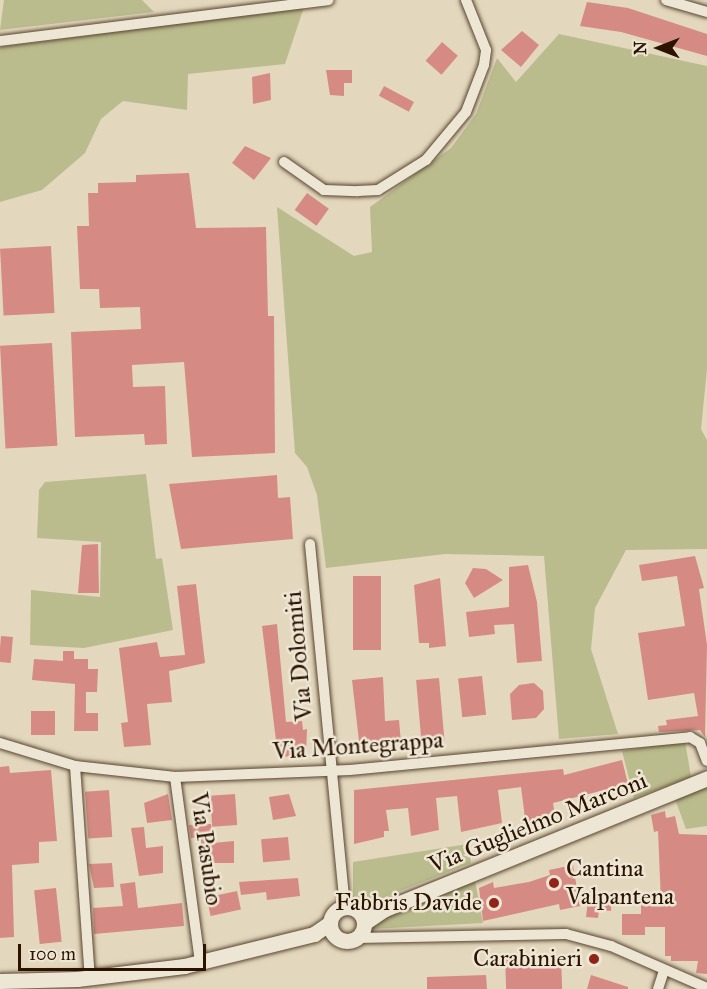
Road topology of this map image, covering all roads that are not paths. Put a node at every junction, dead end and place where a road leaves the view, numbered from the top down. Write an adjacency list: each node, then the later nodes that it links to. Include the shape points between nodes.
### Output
1 (328, 0): 5 (street)
2 (466, 0): 6 (street, via 486,50 484,65 466,112 426,160 378,190 358,191 324,190)
3 (666, 0): 4 (street)
4 (707, 12)
5 (0, 40)
6 (284, 162)
7 (310, 544): 11 (street, Via Dolomiti)
8 (0, 743): 10 (street, Via Montegrappa)
9 (707, 761): 11 (street, Via Montegrappa, via 700,743 690,737)
10 (75, 766): 12 (street, Via Montegrappa); 20 (street)
11 (331, 771): 12 (street, Via Montegrappa); 14 (street, Via Dolomiti)
12 (175, 777): 18 (street, Via Pasubio)
13 (707, 778): 15 (street, Via Guglielmo Marconi)
14 (350, 908): 15 (street, Via Guglielmo Marconi); 16 (street, via 335,912); 17 (street)
15 (385, 909): 17 (street, Via Guglielmo Marconi)
16 (333, 929): 17 (street, via 347,941); 18 (street)
17 (362, 929): 19 (street, via 379,935 567,934 611,946)
18 (200, 961): 20 (street)
19 (664, 970): 23 (street); 24 (street)
20 (90, 978): 22 (street)
21 (0, 981): 22 (street)
22 (42, 985)
23 (707, 987)
24 (658, 989)

